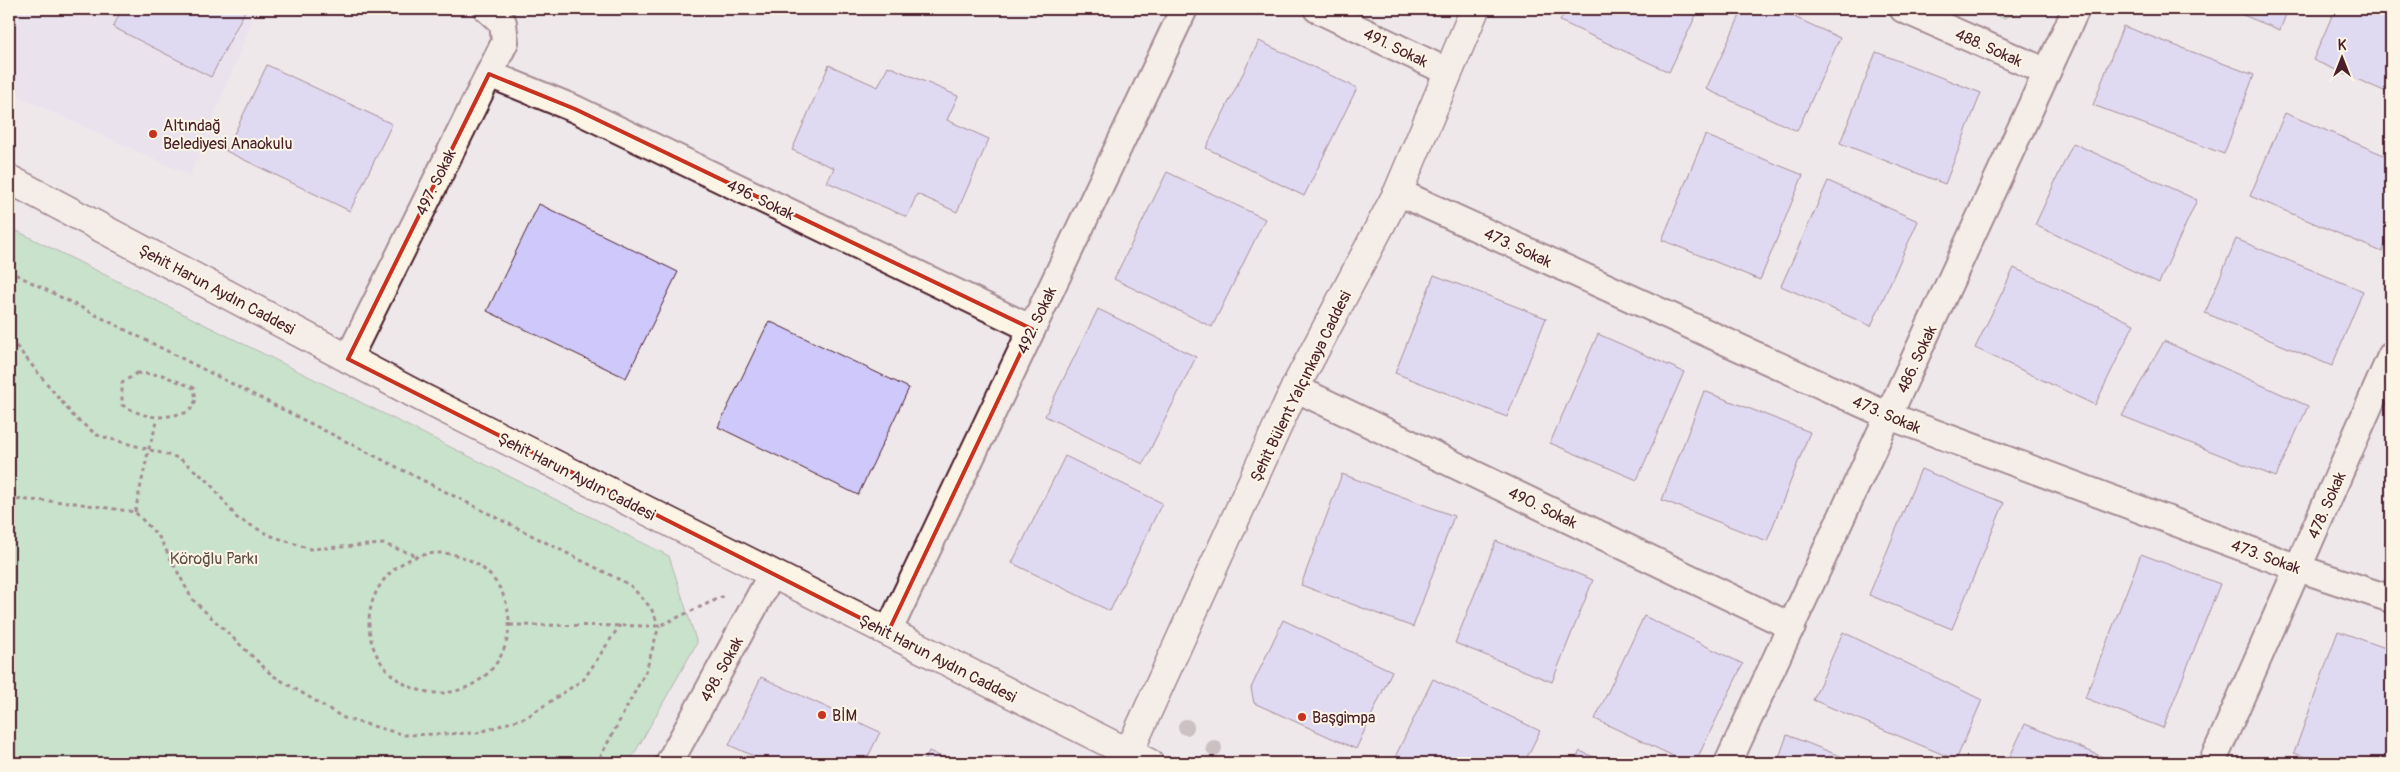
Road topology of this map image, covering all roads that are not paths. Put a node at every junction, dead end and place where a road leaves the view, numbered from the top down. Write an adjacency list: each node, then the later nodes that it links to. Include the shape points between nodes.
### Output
1 (487, 9): 9 (street, 497. Sokak, via 503,23 505,42)
2 (1184, 9): 12 (street, 492. Sokak)
3 (1317, 9): 7 (street, 491. Sokak)
4 (1475, 9): 7 (main road, Şehit Bülent Yalçınkaya Caddesi)
5 (1903, 9): 8 (street, 488. Sokak)
6 (2076, 9): 8 (street, 486. Sokak)
7 (1448, 72): 11 (main road, Şehit Bülent Yalçınkaya Caddesi)
8 (2047, 72): 16 (street, 486. Sokak)
9 (489, 74): 12 (street, 496. Sokak, via 576,109); 14 (street, 497. Sokak)
10 (9, 179): 14 (main road, Şehit Harun Aydın Caddesi)
11 (1398, 192): 15 (main road, Şehit Bülent Yalçınkaya Caddesi); 16 (street, 473. Sokak)
12 (1032, 329): 21 (street, 492. Sokak)
13 (2391, 356): 17 (street, 478. Sokak)
14 (348, 359): 18 (main road, Şehit Harun Aydın Caddesi)
15 (1295, 388): 20 (street, 490. Sokak); 22 (main road, Şehit Bülent Yalçınkaya Caddesi)
16 (1889, 416): 17 (street, 473. Sokak); 20 (street, 486. Sokak)
17 (2298, 568): 19 (street, 473. Sokak); 25 (street, 478. Sokak)
18 (772, 574): 21 (main road, Şehit Harun Aydın Caddesi); 23 (street, 498. Sokak)
19 (2391, 600)
20 (1792, 626): 24 (street, 486. Sokak)
21 (888, 632): 22 (main road, Şehit Harun Aydın Caddesi)
22 (1134, 760)
23 (669, 763)
24 (1728, 763)
25 (2212, 763)

